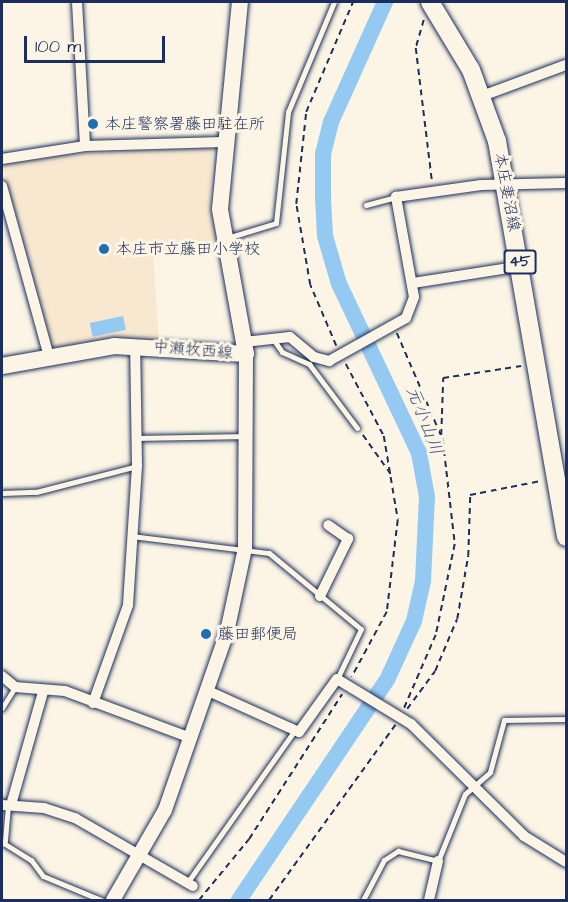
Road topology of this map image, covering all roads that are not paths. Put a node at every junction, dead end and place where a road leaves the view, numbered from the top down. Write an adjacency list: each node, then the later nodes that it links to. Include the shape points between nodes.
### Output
1 (77, 2): 8 (street)
2 (240, 2): 7 (main road, 中瀬牧西線)
3 (334, 2): 15 (lane, via 288,112 276,223)
4 (429, 7): 6 (main road, 本庄妻沼線 / 45)
5 (567, 65): 6 (street)
6 (482, 96): 11 (main road, 本庄妻沼線 / 45)
7 (224, 142): 8 (street); 15 (main road, 中瀬牧西線)
8 (85, 146): 9 (street)
9 (2, 159)
10 (567, 183): 11 (street)
11 (506, 185): 13 (street); 16 (main road, 本庄妻沼線 / 45)
12 (2, 186): 21 (street)
13 (396, 197): 14 (lane); 17 (street)
14 (366, 205)
15 (222, 239): 20 (main road, 中瀬牧西線)
16 (521, 266): 17 (street); 27 (main road, 本庄妻沼線 / 45, via 536,364)
17 (413, 283): 18 (street, via 410,312 343,356 323,360 290,337)
18 (272, 338): 20 (street); 23 (lane, via 282,352 309,364)
19 (135, 345): 20 (main road, 中瀬牧西線); 21 (main road, 中瀬牧西線); 25 (street)
20 (245, 348): 24 (street)
21 (49, 357): 22 (main road, 中瀬牧西線)
22 (2, 366)
23 (357, 428)
24 (246, 436): 25 (lane); 32 (street)
25 (136, 438): 26 (street)
26 (137, 466): 28 (lane, via 36,492); 30 (street)
27 (561, 477): 31 (main road, 本庄妻沼線 / 45)
28 (2, 493)
29 (328, 525): 33 (street, via 348,539)
30 (131, 536): 32 (lane); 39 (street, via 125,619)
31 (567, 537)
32 (245, 548): 33 (lane, via 268,553); 37 (street, via 227,632)
33 (320, 596): 35 (lane, via 361,629)
34 (2, 676): 36 (street)
35 (337, 679): 42 (street, via 299,732); 44 (street, via 398,716)
36 (15, 687): 38 (street); 40 (lane)
37 (206, 690): 42 (street); 43 (street)
38 (43, 692): 39 (street, via 65,691); 45 (street)
39 (93, 703): 43 (street)
40 (2, 708)
41 (567, 719): 44 (lane, via 504,720 490,772)
42 (295, 730): 50 (lane)
43 (191, 738): 47 (street, via 165,810)
44 (473, 785): 48 (lane); 49 (street, via 535,845)
45 (7, 805): 46 (lane); 47 (street, via 75,818)
46 (3, 844): 51 (lane, via 31,860 43,876)
47 (140, 860): 50 (street); 52 (street)
48 (438, 861): 53 (lane, via 398,851 384,860); 54 (street)
49 (567, 862)
50 (190, 885)
51 (101, 900)
52 (113, 900)
53 (363, 900)
54 (429, 900)

